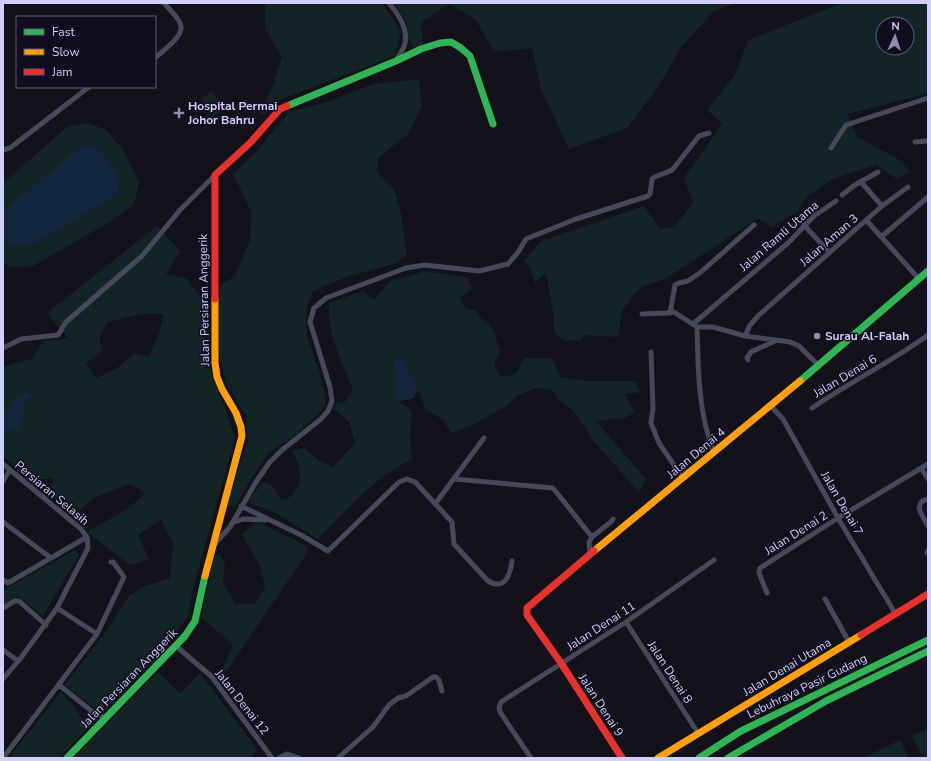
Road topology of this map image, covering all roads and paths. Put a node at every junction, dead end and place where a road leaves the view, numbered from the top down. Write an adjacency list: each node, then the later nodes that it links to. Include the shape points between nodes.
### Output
1 (164, 3): 3 (street, via 180,23 181,30 178,37)
2 (389, 3): 4 (street, via 405,28 405,44)
3 (156, 57)
4 (396, 61): 7 (main road, via 440,43 450,42 461,48 470,56); 14 (main road, via 280,109 250,143)
5 (88, 88): 12 (street, via 10,148)
6 (928, 98): 11 (street, via 846,126)
7 (493, 124)
8 (709, 133): 52 (street, via 699,136 673,169 652,179 648,196 576,219 526,239 508,264 479,271 425,266 406,268 326,298 314,308 310,322 330,387 332,401 328,411 321,420 269,463)
9 (928, 141): 10 (street)
10 (915, 142)
11 (831, 148)
12 (3, 150)
13 (878, 172): 15 (street)
14 (215, 175): 34 (street, via 180,210 142,256 66,322 58,335 21,339); 61 (main road, Jalan Persiaran Anggerik, via 215,363 218,381 242,424 242,436)
15 (860, 182): 17 (street); 20 (street)
16 (908, 187): 20 (street, Jalan Aman 3)
17 (842, 195)
18 (928, 197): 24 (street)
19 (836, 201): 23 (street, Jalan Ramli Utama)
20 (882, 206): 21 (street, Jalan Aman 3)
21 (867, 221): 24 (street); 25 (street, Jalan Aman 3)
22 (754, 225): 28 (street, via 701,272 688,281 675,285)
23 (804, 225): 25 (street); 30 (street, Jalan Ramli Utama, via 788,243 736,286)
24 (881, 237): 27 (street)
25 (829, 252): 32 (street, Jalan Aman 3, via 765,309)
26 (928, 271): 27 (main road, Jalan Denai 4)
27 (918, 279): 37 (main road, Jalan Denai 4)
28 (670, 313): 29 (street); 30 (street, via 677,313)
29 (642, 314)
30 (695, 325): 32 (street); 41 (street, via 703,413)
31 (928, 335): 39 (street, Jalan Denai 6)
32 (744, 336): 33 (street)
33 (776, 340): 36 (street, via 751,352); 37 (street, via 799,346)
34 (3, 348)
35 (651, 352): 46 (street, via 651,423 659,443)
36 (748, 360)
37 (818, 365): 38 (main road, Jalan Denai 4)
38 (770, 405): 41 (main road, Jalan Denai 4); 53 (street, Jalan Denai 7, via 783,419)
39 (812, 408)
40 (484, 438): 48 (street)
41 (714, 453): 46 (main road, Jalan Denai 4)
42 (3, 464): 45 (street, Persiaran Selasih)
43 (928, 464): 44 (street, Jalan Denai 2)
44 (921, 468): 47 (street); 53 (street, Jalan Denai 2)
45 (10, 470): 49 (street); 59 (street, Persiaran Selasih, via 81,529)
46 (683, 478): 62 (main road, Jalan Denai 4)
47 (928, 479)
48 (454, 480): 51 (street); 60 (street, via 553,488)
49 (3, 481)
50 (928, 499): 58 (street, via 922,500 919,510)
51 (435, 504): 55 (street, via 415,482 405,479 328,551); 65 (street, via 452,522 456,547 488,581 494,585 503,582 510,572)
52 (241, 506): 55 (street); 57 (street)
53 (838, 518): 68 (street, Jalan Denai 2, via 760,568 760,576); 73 (street, Jalan Denai 7)
54 (613, 519): 60 (street)
55 (269, 520): 57 (street, via 243,519)
56 (3, 522): 63 (street)
57 (232, 523): 61 (street)
58 (928, 526)
59 (87, 537): 63 (street); 72 (street, Persiaran Selasih, via 88,548)
60 (592, 537): 62 (street, via 589,542)
61 (212, 547): 79 (main road, Jalan Persiaran Anggerik, via 195,621)
62 (590, 554): 83 (main road, Jalan Denai 4, via 526,611)
63 (51, 558): 67 (street, via 8,583)
64 (714, 560): 74 (street, Jalan Denai 11)
65 (512, 561)
66 (110, 562): 76 (street, via 113,562 124,577)
67 (3, 580)
68 (767, 593)
69 (928, 594): 73 (main road, Jalan Denai Utama)
70 (825, 599): 78 (street)
71 (3, 608): 75 (street, via 19,601)
72 (57, 608): 75 (street, Persiaran Selasih); 76 (street)
73 (895, 613): 78 (main road, Jalan Denai Utama)
74 (626, 622): 83 (street, Jalan Denai 11); 88 (street, Jalan Denai 8)
75 (46, 625): 82 (street, Persiaran Selasih)
76 (97, 634): 85 (street)
77 (928, 640): 98 (main road, Lebuhraya Pasir Gudang, via 741,731)
78 (849, 642): 88 (main road, Jalan Denai Utama)
79 (176, 646): 87 (main road, Jalan Persiaran Anggerik); 91 (street, Jalan Denai 12, via 211,676)
80 (3, 650): 82 (street)
81 (928, 651): 99 (main road, Lebuhraya Pasir Gudang, via 846,691 748,745)
82 (18, 661): 84 (street, Persiaran Selasih)
83 (561, 664): 95 (street, Jalan Denai 11, via 501,702 499,707); 96 (main road, Jalan Denai 9)
84 (3, 679)
85 (59, 685): 87 (street, via 94,713); 89 (street)
86 (442, 691): 94 (street, via 439,680 433,677 406,696 398,698 389,705 373,727)
87 (106, 718): 90 (main road, Jalan Persiaran Anggerik)
88 (698, 733): 97 (main road, Jalan Denai Utama)
89 (4, 756)
90 (67, 758)
91 (272, 758)
92 (279, 758): 93 (street, via 287,754)
93 (299, 758)
94 (338, 758)
95 (531, 758)
96 (622, 758)
97 (658, 758)
98 (699, 758)
99 (730, 758)

